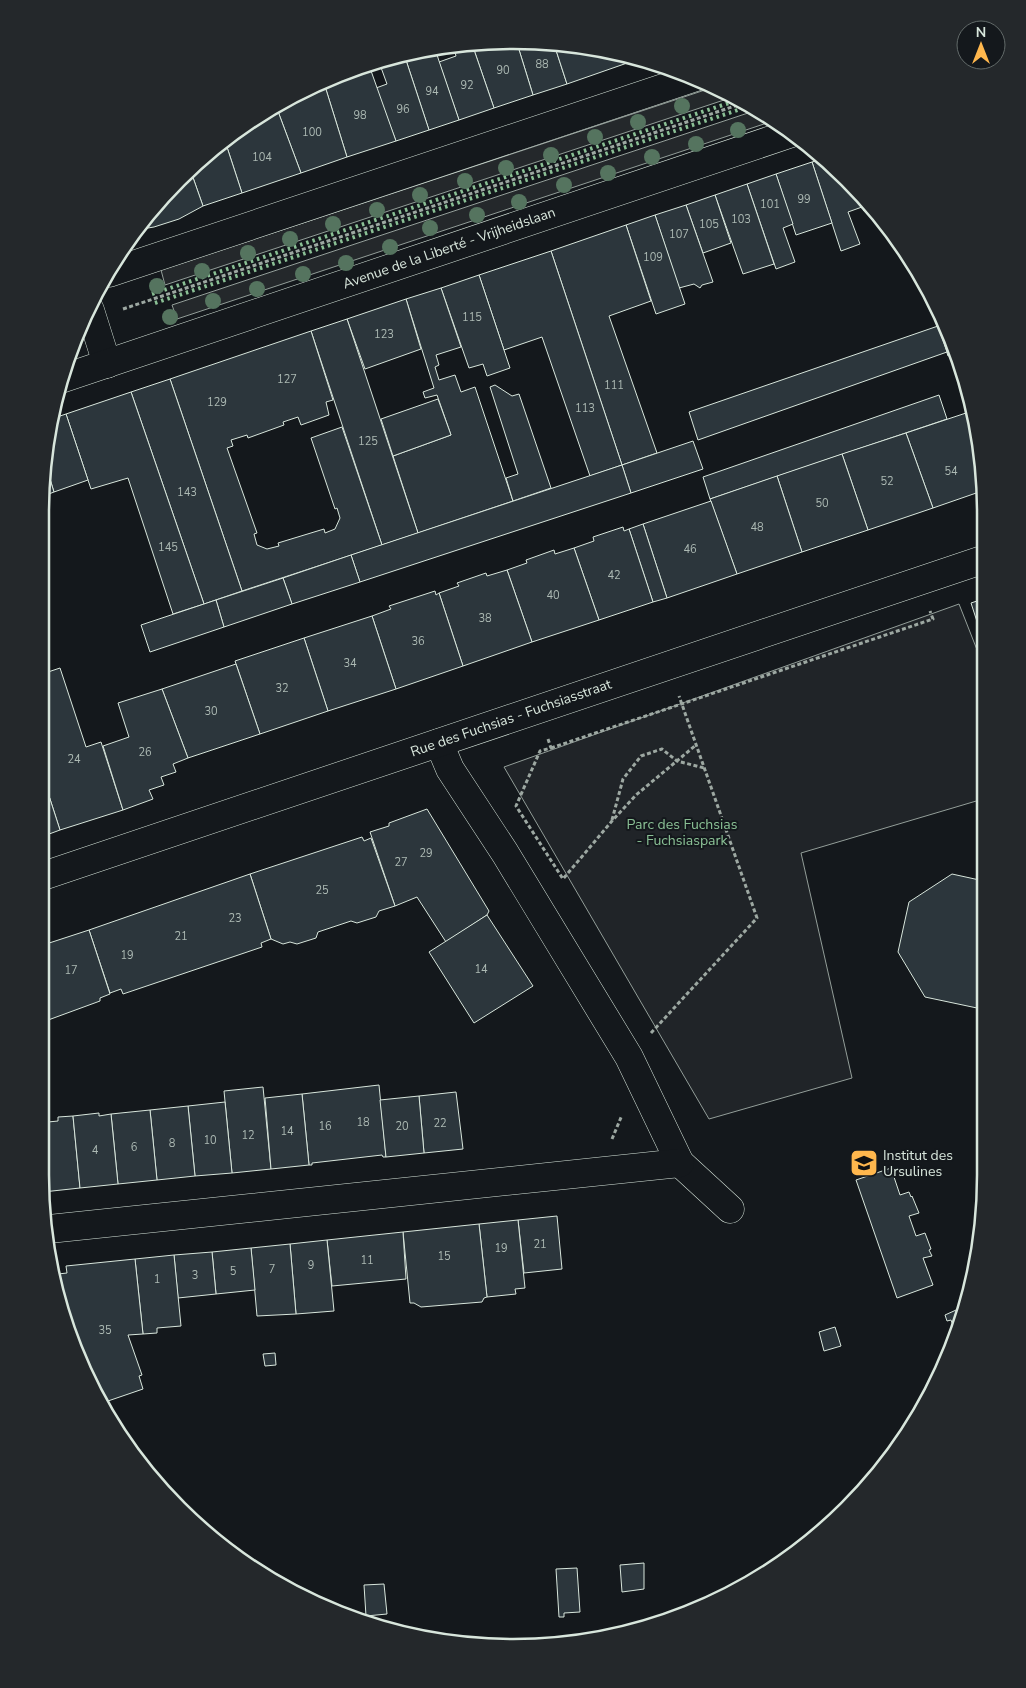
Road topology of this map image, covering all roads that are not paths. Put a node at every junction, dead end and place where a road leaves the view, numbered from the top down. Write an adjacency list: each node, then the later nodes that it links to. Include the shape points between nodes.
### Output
1 (683, 81): 3 (street)
2 (783, 136): 5 (street, Avenue de la Liberté - Vrijheidslaan)
3 (118, 269)
4 (93, 317): 5 (street)
5 (107, 364): 6 (street, Avenue de la Liberté - Vrijheidslaan)
6 (70, 376)
7 (977, 562): 8 (street, Rue des Fuchsias - Fuchsiasstraat)
8 (439, 742): 9 (street, Rue des Fuchsias - Fuchsiasstraat); 10 (street, via 450,769 629,1057)
9 (49, 873)
10 (680, 1163): 11 (street); 12 (street)
11 (730, 1210)
12 (52, 1229)

